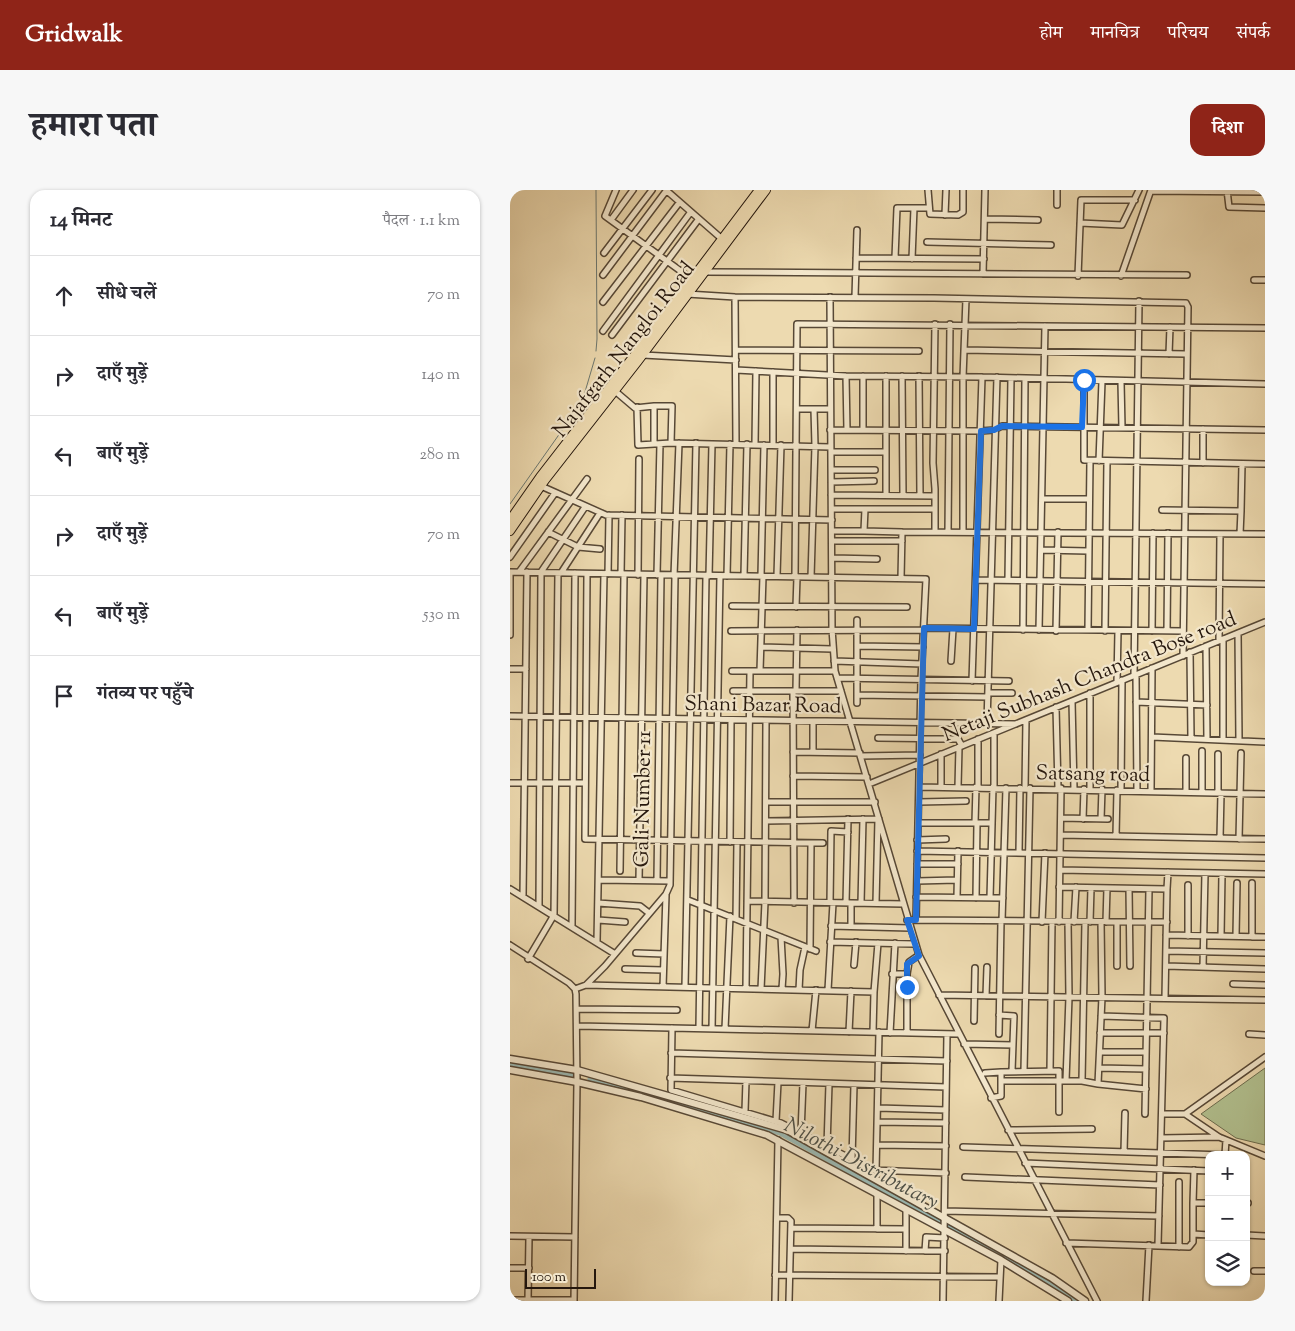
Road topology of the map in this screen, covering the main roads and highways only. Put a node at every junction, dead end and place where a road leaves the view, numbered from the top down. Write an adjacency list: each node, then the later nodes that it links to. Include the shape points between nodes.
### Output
1 (758, 190): 3 (main road)
2 (766, 190): 3 (main road, Najafgarh Nangloi Road, via 705,272)
3 (694, 281): 4 (main road)
4 (685, 293): 5 (main road); 6 (main road, Najafgarh Nangloi Road, via 643,355)
5 (510, 520)
6 (510, 531)

